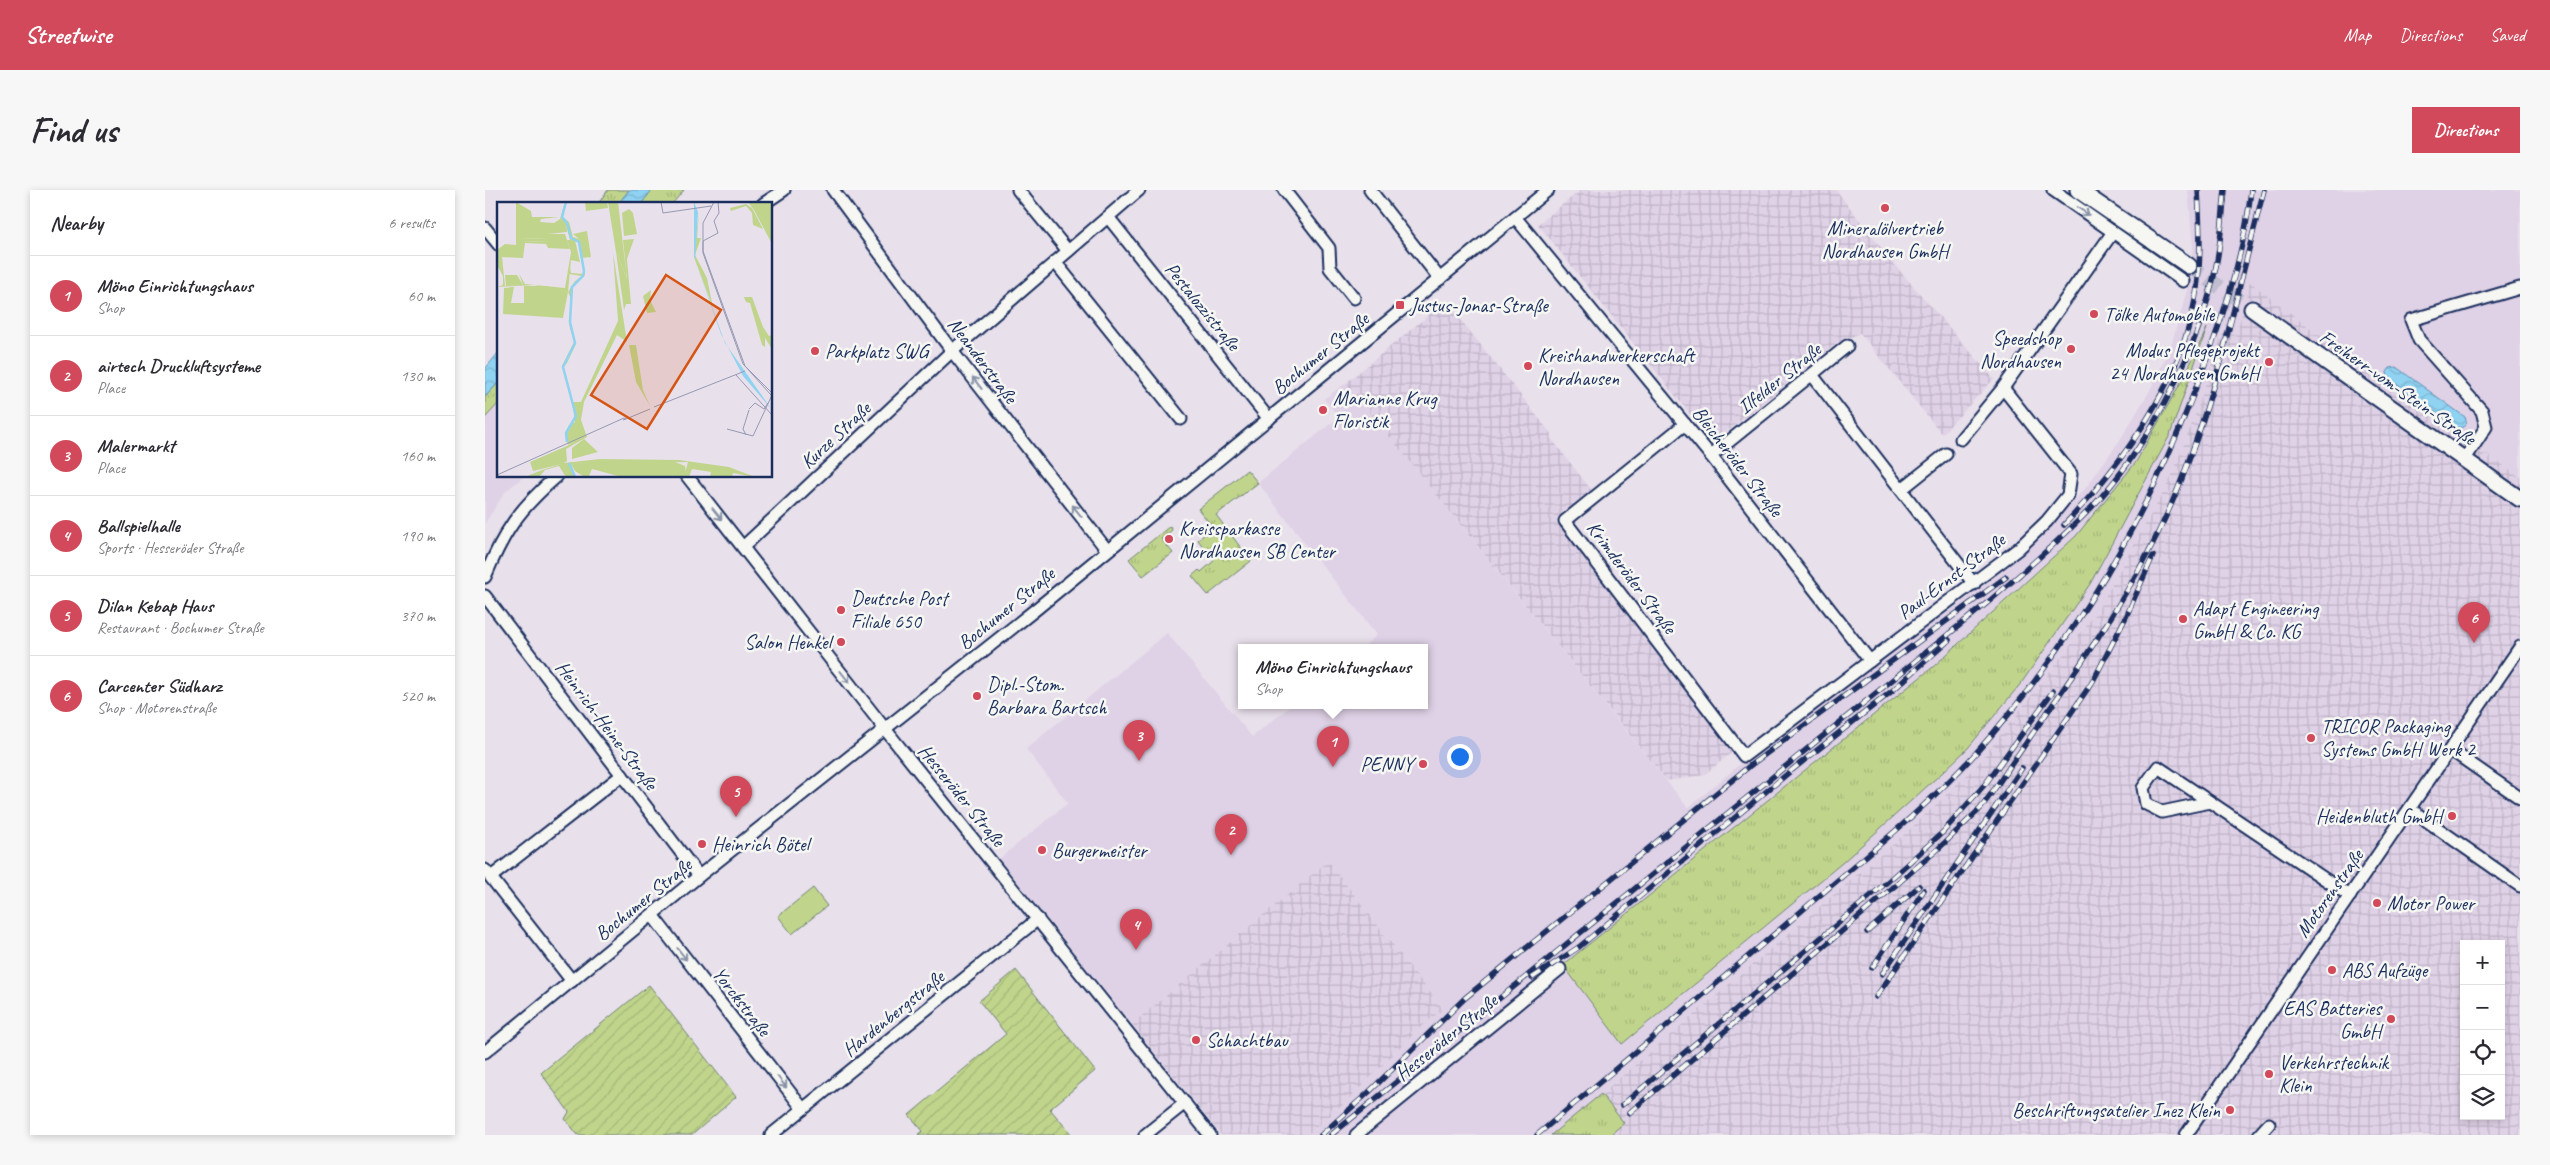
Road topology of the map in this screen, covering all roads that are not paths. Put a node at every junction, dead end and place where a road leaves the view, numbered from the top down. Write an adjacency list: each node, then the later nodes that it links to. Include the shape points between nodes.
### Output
1 (784, 190): 10 (street)
2 (833, 190): 25 (street, Neanderstraße)
3 (1018, 190): 16 (street)
4 (1139, 190): 11 (street)
5 (1285, 190): 22 (street, via 1329,248 1330,268)
6 (1370, 190): 19 (street)
7 (1548, 190): 12 (street, Bochumer Straße)
8 (2053, 190): 14 (street, one-way to 14)
9 (2078, 190): 18 (main road)
10 (766, 202)
11 (1108, 217): 16 (street); 29 (street, Pestalozzistraße)
12 (1515, 217): 19 (street, Bochumer Straße); 30 (street, Bleicheröder Straße)
13 (485, 228): 15 (street)
14 (2113, 232): 20 (street); 27 (street)
15 (497, 243)
16 (1068, 251): 17 (street)
17 (1055, 262): 25 (street); 28 (street)
18 (2189, 266)
19 (1440, 279): 29 (street, Bochumer Straße)
20 (2183, 281)
21 (2520, 288): 34 (street, via 2411,320 2419,340 2482,411 2486,426)
22 (1354, 298)
23 (2251, 309): 34 (main road, Freiherr-vom-Stein-Straße)
24 (1847, 346): 26 (street, Ilfelder Straße)
25 (952, 351): 39 (street, Kurze Straße); 40 (street, Neanderstraße, one-way to 25)
26 (1813, 376): 33 (street, Ilfelder Straße); 37 (street)
27 (2003, 388): 31 (street); 42 (street, Paul-Ernst-Straße, via 2071,474 2068,495 2018,549)
28 (1181, 419)
29 (1269, 419): 40 (street, Bochumer Straße)
30 (1685, 424): 33 (street, Bleicheröder Straße); 48 (street, Krimderöder Straße, via 1565,521)
31 (1961, 439)
32 (1947, 454): 37 (street)
33 (1711, 456): 45 (street, Bleicheröder Straße)
34 (2465, 459): 38 (main road, Freiherr-vom-Stein-Straße)
35 (555, 478): 41 (street, via 526,504 499,544)
36 (689, 478): 39 (street, Hesseröder Straße, one-way to 39)
37 (1902, 489): 42 (street)
38 (2520, 499)
39 (743, 547): 46 (street, Hesseröder Straße, one-way to 46)
40 (1107, 550): 46 (street, Bochumer Straße)
41 (485, 576)
42 (1974, 584): 45 (street, Paul-Ernst-Straße)
43 (485, 596): 49 (street, Heinrich-Heine-Straße)
44 (2520, 647): 47 (street, Motorenstraße)
45 (1870, 661): 48 (street, Paul-Ernst-Straße)
46 (885, 729): 54 (street, Bochumer Straße); 58 (street, Hesseröder Straße)
47 (2451, 750): 50 (street); 52 (street, Motorenstraße)
48 (1744, 756)
49 (622, 775): 53 (street); 54 (street, Heinrich-Heine-Straße)
50 (2520, 798)
51 (2211, 802): 51 (street, via 2158,767 2143,788 2147,804 2162,812); 56 (street)
52 (2410, 809): 55 (street); 56 (street, Motorenstraße)
53 (488, 874): 60 (street)
54 (699, 876): 57 (street, Bochumer Straße)
55 (2520, 886)
56 (2350, 896): 69 (street, Motorenstraße)
57 (652, 915): 60 (street, Bochumer Straße); 63 (street, Yorckstraße, one-way to 63)
58 (1038, 919): 62 (street, Hesseröder Straße); 63 (street, Hardenbergstraße)
59 (1560, 969): 68 (street, Hesseröder Straße)
60 (572, 981): 61 (street, Bochumer Straße)
61 (485, 1052)
62 (1185, 1103): 66 (street); 67 (street, Hesseröder Straße)
63 (803, 1109): 65 (street, Hardenbergstraße)
64 (2269, 1124): 70 (street)
65 (771, 1135)
66 (1145, 1135)
67 (1210, 1135)
68 (1356, 1135)
69 (2186, 1135)
70 (2259, 1135)

